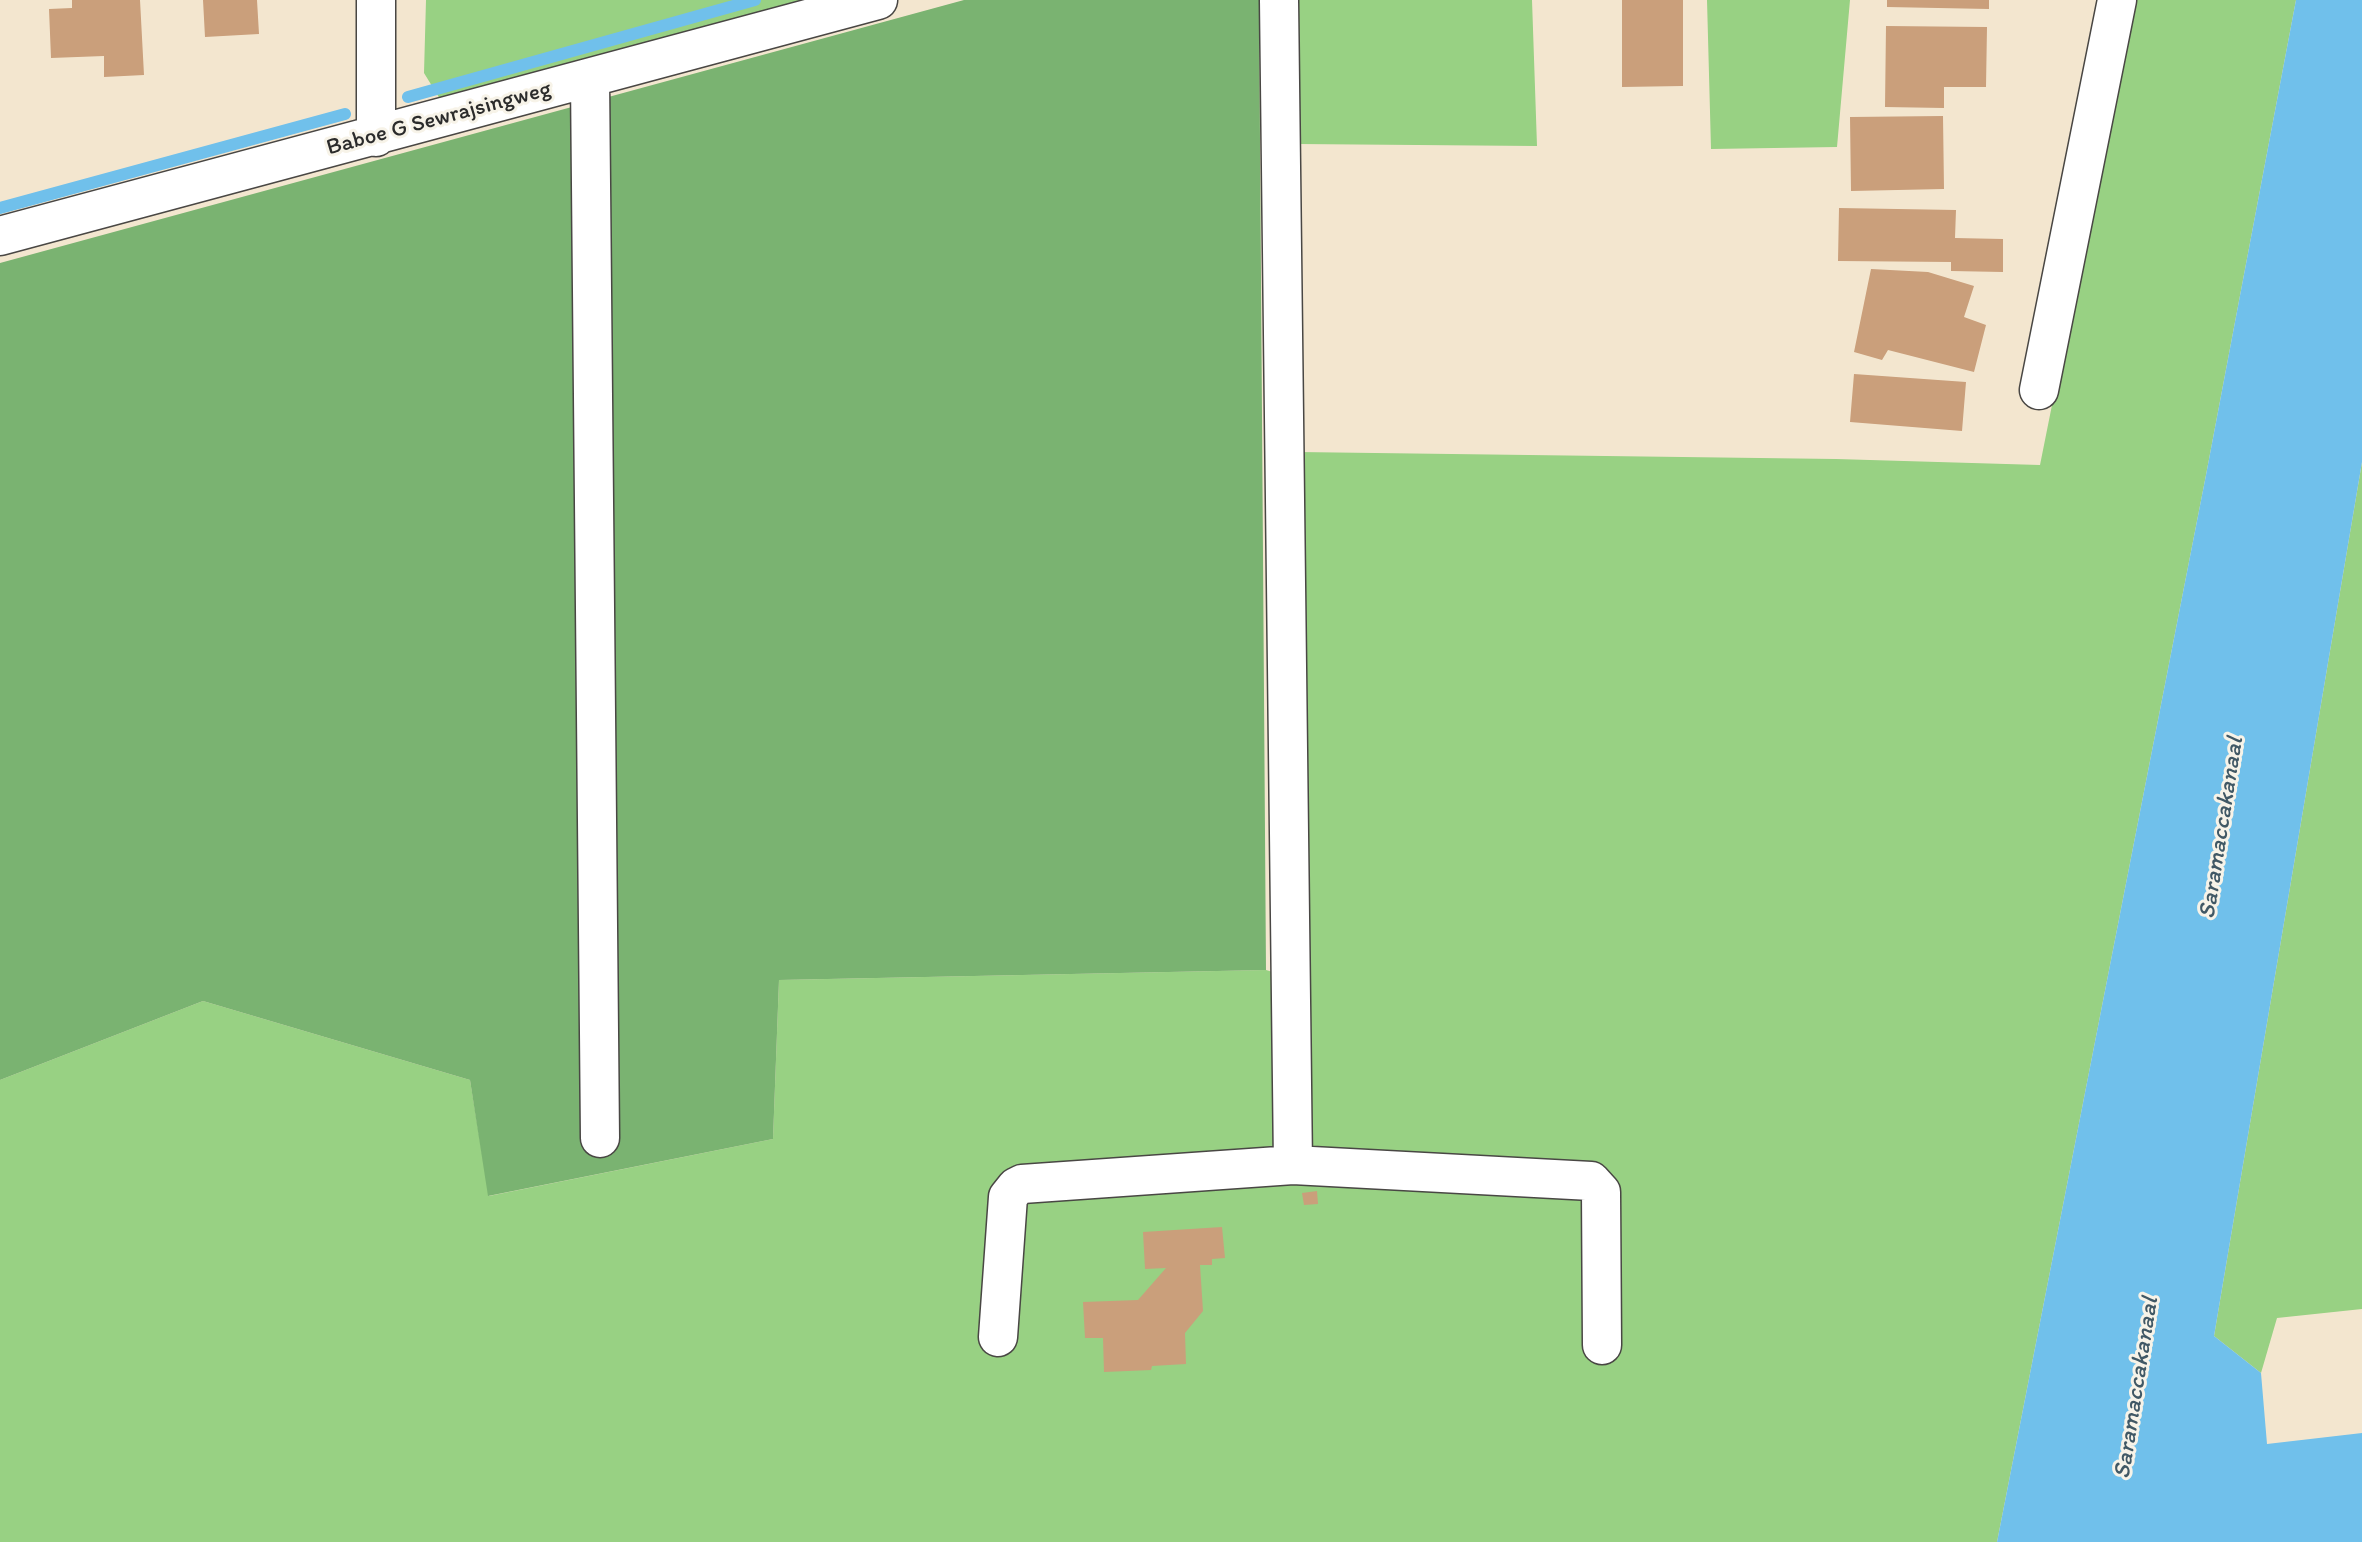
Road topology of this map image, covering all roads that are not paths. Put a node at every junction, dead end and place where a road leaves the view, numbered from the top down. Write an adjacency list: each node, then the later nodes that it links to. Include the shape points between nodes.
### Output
1 (376, 0): 6 (street)
2 (878, 0): 5 (street, Baboe G Sewrajsingweg)
3 (1279, 0): 10 (street)
4 (2117, 0): 8 (street)
5 (590, 78): 6 (street, Baboe G Sewrajsingweg); 9 (street)
6 (376, 137): 7 (street, Baboe G Sewrajsingweg)
7 (0, 236)
8 (2039, 390)
9 (600, 1138)
10 (1293, 1166): 11 (street, via 1016,1187 1008,1197); 12 (street, via 1591,1181 1601,1192)
11 (999, 1337)
12 (1602, 1345)

